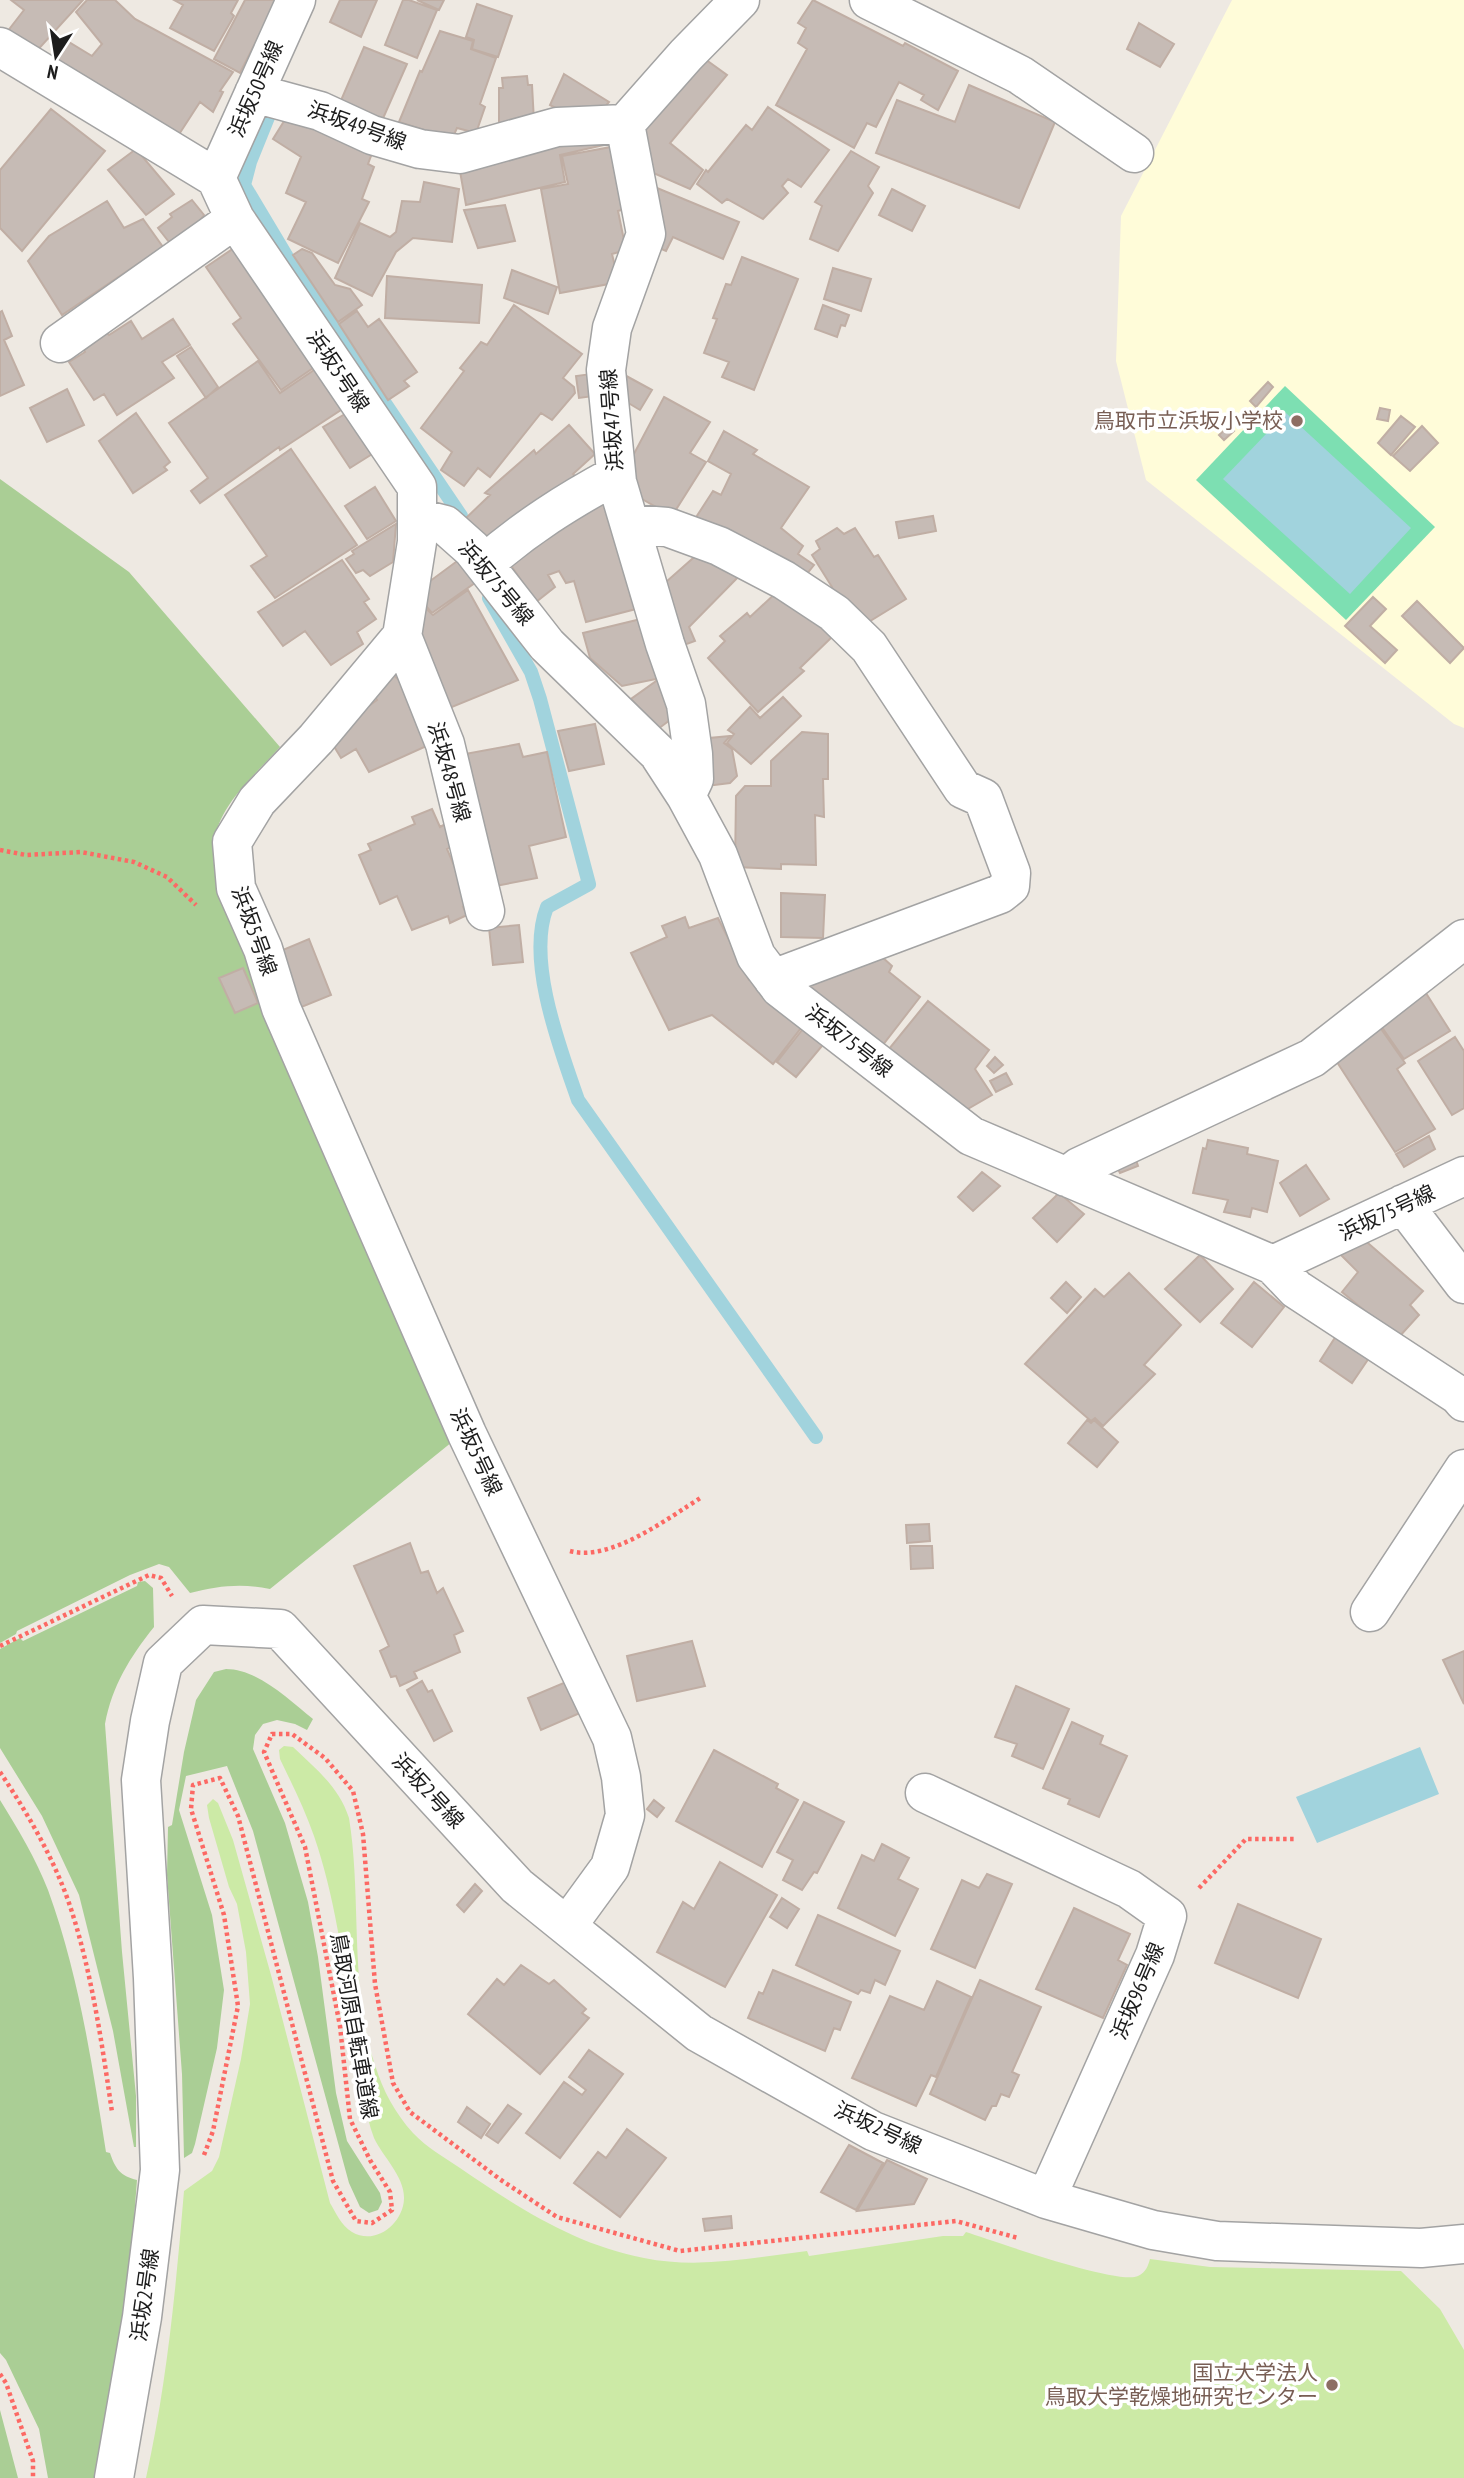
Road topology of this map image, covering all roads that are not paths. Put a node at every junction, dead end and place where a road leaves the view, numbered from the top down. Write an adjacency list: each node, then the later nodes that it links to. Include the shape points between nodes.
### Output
1 (296, 0): 5 (street, 浜坂50号線)
2 (740, 0): 6 (street)
3 (869, 0): 7 (street, via 1020,75)
4 (0, 47): 8 (street)
5 (254, 93): 6 (street, 浜坂49号線, via 320,111 372,135 420,149 460,154 557,127); 8 (street, 浜坂50号線)
6 (625, 124): 11 (street, 浜坂47号線, via 646,234 612,328 606,370)
7 (1134, 153)
8 (216, 178): 9 (street, 浜坂5号線)
9 (235, 219): 10 (street); 12 (street, 浜坂5号線, via 417,487)
10 (60, 343)
11 (616, 475): 13 (street, 浜坂47号線); 14 (street, via 543,517)
12 (417, 518): 14 (street, 浜坂75号線, via 445,525); 15 (street, 浜坂5号線)
13 (630, 524): 16 (street, 浜坂47号線, via 686,704 694,779); 19 (street, via 667,527 719,546 834,613 869,647 963,789 983,798 1011,873 1010,886 1000,894)
14 (484, 564): 16 (street, 浜坂75号線, via 547,645 658,753)
15 (402, 636): 17 (street, 浜坂48号線, via 445,744); 29 (street, 浜坂5号線, via 257,801 232,842 236,888 263,949 281,1007 467,1434 612,1738 625,1815 610,1867)
16 (686, 796): 19 (street, 浜坂75号線, via 718,855 756,956)
17 (485, 911)
18 (1464, 939): 21 (street, via 1312,1058)
19 (773, 979): 21 (street, 浜坂75号線, via 971,1136)
20 (1464, 1176): 22 (street, 浜坂75号線)
21 (1066, 1177): 23 (street, 浜坂75号線)
22 (1403, 1204): 23 (street, 浜坂75号線); 24 (street)
23 (1273, 1265): 25 (street, via 1296,1289)
24 (1464, 1284)
25 (1464, 1402)
26 (1464, 1469): 27 (street)
27 (1370, 1612)
28 (925, 1793): 30 (street, 浜坂96号線, via 1129,1889 1167,1916 1155,1955)
29 (566, 1926): 30 (street, 浜坂2号線, via 699,2033 873,2131); 32 (street, 浜坂2号線, via 507,1876 280,1629 203,1625 163,1663 141,1780 160,2170 144,2304)
30 (1046, 2199): 31 (street, 浜坂2号線, via 1153,2230 1217,2241)
31 (1463, 2247)
32 (114, 2478)

